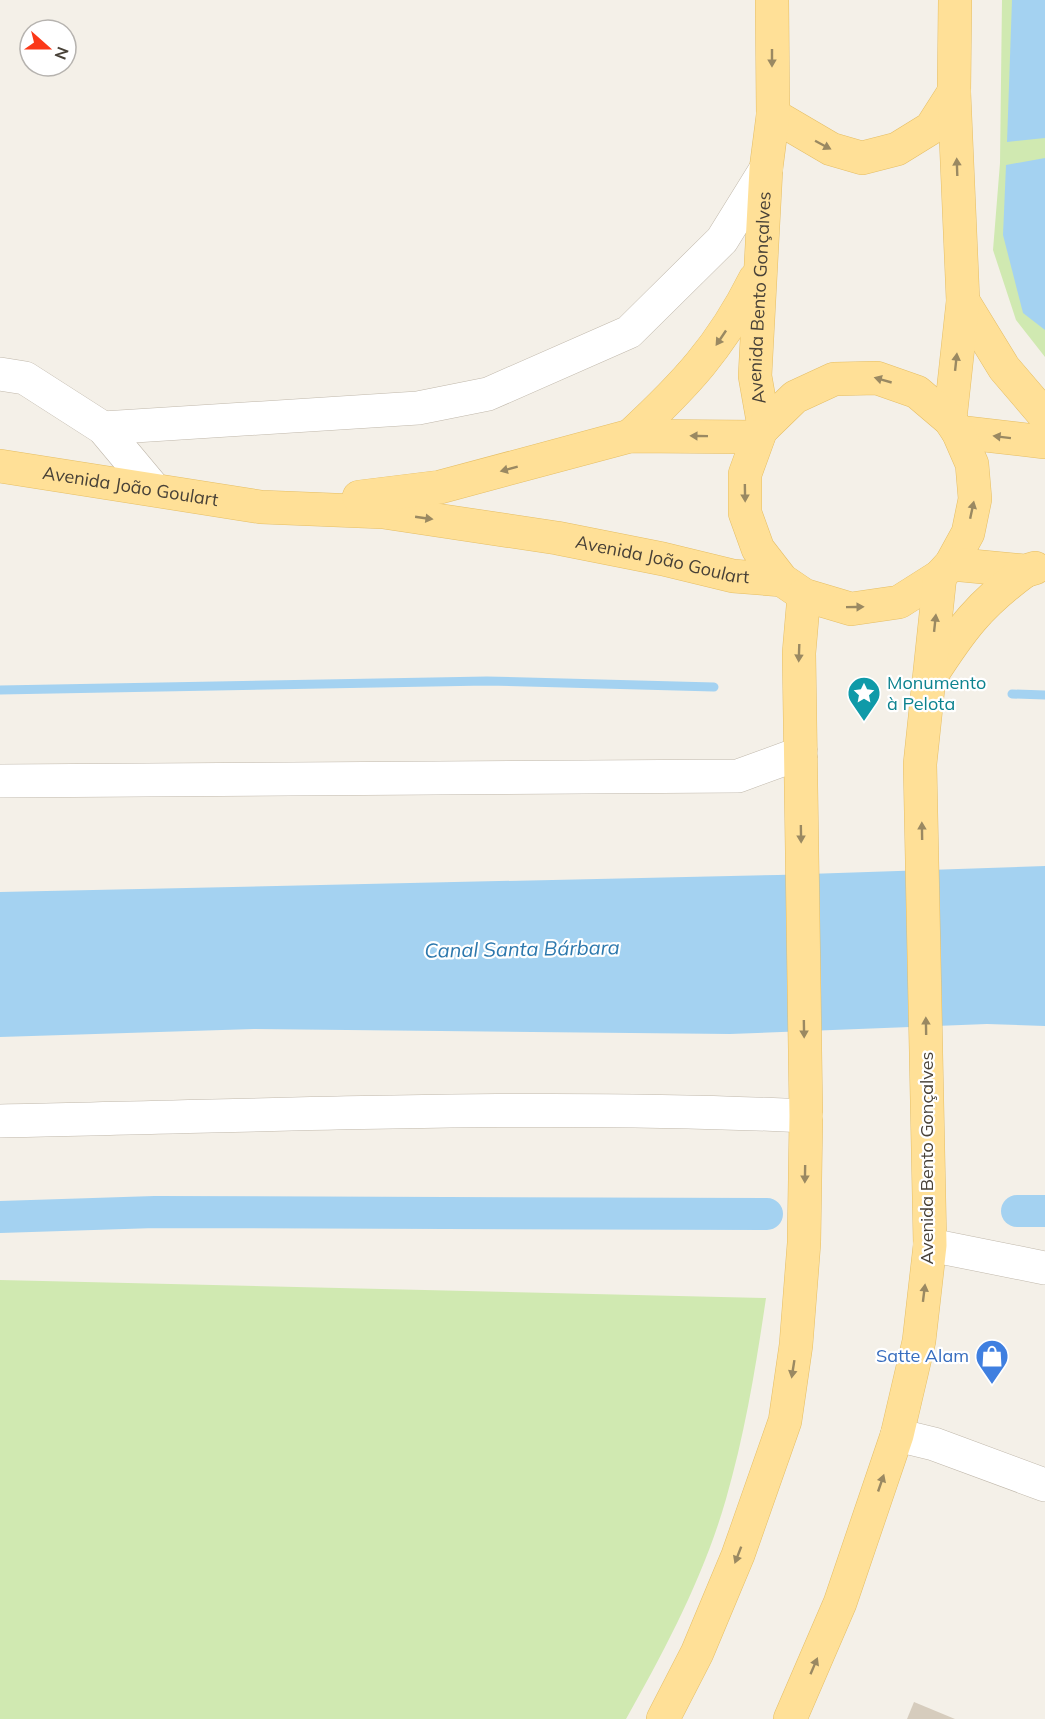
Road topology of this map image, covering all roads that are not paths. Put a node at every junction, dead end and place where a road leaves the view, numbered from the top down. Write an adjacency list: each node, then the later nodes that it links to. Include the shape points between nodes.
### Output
1 (772, 0): 4 (main road, Avenida Bento Gonçalves, one-way to 4)
2 (955, 0): 3 (main road, Avenida Bento Gonçalves)
3 (954, 92): 4 (main road, one-way to 3, via 831,149 862,158 897,149 931,128); 7 (main road, Avenida Bento Gonçalves, one-way to 3)
4 (773, 115): 5 (main road, Avenida Bento Gonçalves)
5 (766, 170): 6 (main road, Avenida Bento Gonçalves); 11 (street, via 722,240 629,332 489,394 418,408)
6 (760, 269): 12 (main road, Avenida Bento Gonçalves, via 755,376); 13 (main road, one-way to 13, via 741,308 705,362)
7 (963, 301): 9 (main road, via 1004,368); 10 (main road, Avenida Bento Gonçalves, one-way to 7)
8 (0, 374): 11 (street, via 25,378)
9 (1045, 416)
10 (954, 426): 12 (main road, one-way to 12, via 917,392 877,378 834,379 795,397); 14 (main road, one-way to 10); 19 (main road, Avenida Bento Gonçalves, one-way to 10, via 968,533 975,499 972,464)
11 (103, 428): 16 (street)
12 (761, 432): 13 (main road, Avenida João Goulart, one-way to 13); 20 (main road, Avenida Bento Gonçalves, one-way to 20, via 745,474 745,513 758,549)
13 (630, 436): 17 (main road, Avenida João Goulart, one-way to 17, via 440,486)
14 (1045, 442)
15 (0, 466): 16 (main road, Avenida João Goulart)
16 (154, 489): 17 (main road, Avenida João Goulart)
17 (261, 507): 20 (main road, Avenida João Goulart, one-way to 20, via 383,513 468,524)
18 (1035, 569): 19 (main road); 21 (main road, via 985,602 961,630)
19 (945, 570): 20 (main road, Avenida João Goulart, one-way to 19, via 851,609 899,602); 21 (main road, Avenida Bento Gonçalves, one-way to 19)
20 (793, 587): 22 (main road, one-way to 22, via 799,653)
21 (929, 680): 26 (main road, Avenida Bento Gonçalves, one-way to 21, via 920,765)
22 (801, 765): 23 (street, via 738,776); 24 (main road, one-way to 24)
23 (0, 781)
24 (806, 1116): 25 (street, via 540,1111); 30 (main road, one-way to 30, via 803,1255 785,1421 738,1555 697,1653)
25 (0, 1121)
26 (930, 1245): 27 (street); 28 (main road, Avenida Bento Gonçalves, one-way to 26, via 918,1341)
27 (1045, 1268)
28 (897, 1435): 29 (street, via 934,1444); 31 (main road, Avenida Bento Gonçalves, one-way to 28, via 840,1603)
29 (1045, 1485)
30 (663, 1719)
31 (790, 1719)

